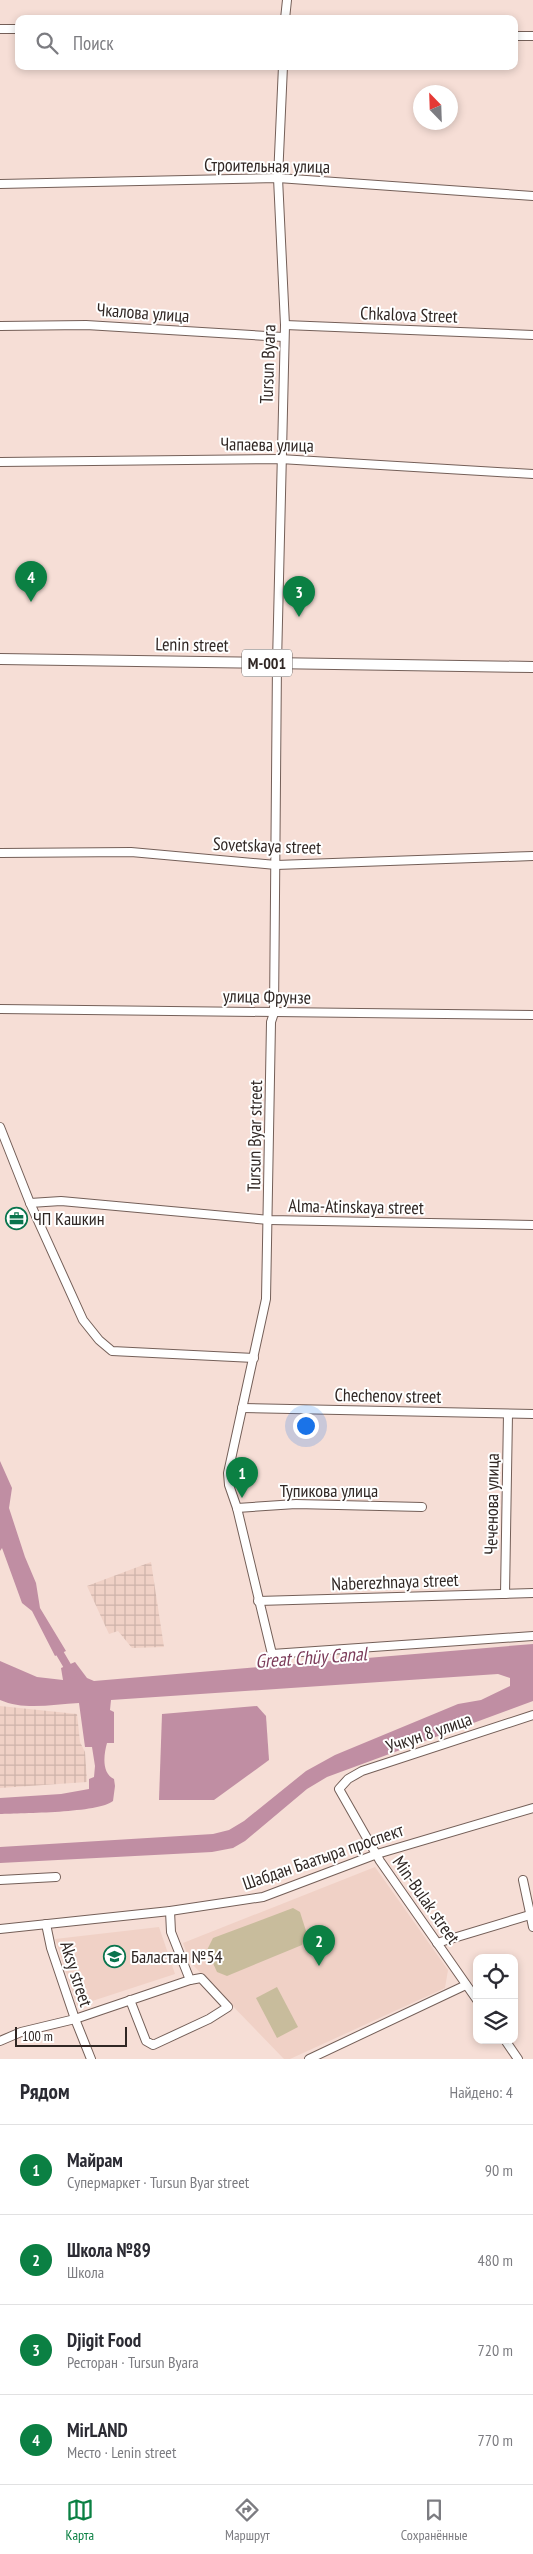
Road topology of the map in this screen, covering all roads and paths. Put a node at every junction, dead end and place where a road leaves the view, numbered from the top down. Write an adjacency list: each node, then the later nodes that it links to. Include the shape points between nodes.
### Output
1 (287, 0): 2 (street)
2 (285, 15)
3 (0, 29): 4 (street)
4 (15, 29)
5 (518, 36): 6 (street)
6 (533, 36)
7 (283, 70): 8 (street, Tursun Byara)
8 (278, 178): 9 (street, Строительная улица); 10 (street, Строительная улица); 11 (street, Tursun Byara)
9 (0, 184)
10 (533, 196)
11 (284, 325): 13 (street, Chkalova Street); 14 (street, Tursun Byara)
12 (0, 326): 14 (street, Чкалова улица, via 86,325)
13 (533, 335)
14 (283, 337): 15 (street, Tursun Byara)
15 (280, 459): 16 (street, Чапаева улица); 17 (street, Чапаева улица); 19 (street, Tursun Byara)
16 (0, 462)
17 (533, 474)
18 (0, 659): 19 (main road, Lenin street / М-001)
19 (277, 663): 20 (main road, Lenin street / М-001); 23 (street, Tursun Byar street)
20 (533, 666)
21 (0, 853): 23 (street, Sovetskaya street, via 131,852)
22 (533, 856): 23 (street, Sovetskaya street)
23 (276, 865): 25 (street, Tursun Byar street)
24 (0, 1010): 25 (street, улица Фрунзе)
25 (274, 1013): 26 (street, улица Фрунзе); 29 (street, Tursun Byar street, via 271,1022)
26 (533, 1015)
27 (0, 1127): 28 (street)
28 (30, 1203): 29 (street, Alma-Atinskaya street, via 60,1201); 31 (street, via 83,1320 112,1351)
29 (269, 1220): 30 (street, Alma-Atinskaya street); 31 (street, Tursun Byar street, via 266,1299)
30 (533, 1225)
31 (254, 1358): 32 (street, Tursun Byar street)
32 (242, 1408): 33 (street, Chechenov street); 36 (street, Tursun Byar street, via 228,1473)
33 (508, 1414): 34 (street, Chechenov street); 38 (street, Чеченова улица)
34 (533, 1414)
35 (422, 1507): 36 (street, Тупикова улица, via 296,1504)
36 (237, 1508): 39 (street, Tursun Byar street)
37 (533, 1593): 38 (street, Naberezhnaya street)
38 (505, 1594): 39 (street, Naberezhnaya street)
39 (258, 1601): 40 (street, Tursun Byar street, via 272,1654)
40 (533, 1636)
41 (533, 1715): 42 (street, Учкун 8 улица, via 362,1771 348,1779)
42 (340, 1789): 44 (street, Min-Bulak street)
43 (533, 1808): 44 (street, Шабдан Баатыра проспект)
44 (377, 1854): 48 (street, Шабдан Баатыра проспект, via 263,1897); 53 (street, Min-Bulak street)
45 (56, 1877): 46 (street)
46 (0, 1880)
47 (523, 1880): 49 (street)
48 (170, 1911): 50 (street, Шабдан Баатыра проспект); 54 (street, via 171,1932)
49 (532, 1914): 51 (street); 53 (street)
50 (46, 1924): 52 (street, Шабдан Баатыра проспект); 58 (street, Aksy street)
51 (533, 1927)
52 (0, 1929)
53 (437, 1943): 55 (street, Min-Bulak street)
54 (190, 1980): 57 (street); 57 (street, via 201,1978 228,2007 153,2045 146,2041)
55 (466, 1986): 56 (street, Min-Bulak street); 62 (street)
56 (476, 1999)
57 (130, 2000): 58 (street)
58 (75, 2019): 59 (street, via 21,2032); 61 (street, Aksy street)
59 (0, 2041)
60 (508, 2044): 63 (street)
61 (92, 2059)
62 (309, 2059)
63 (518, 2059)

